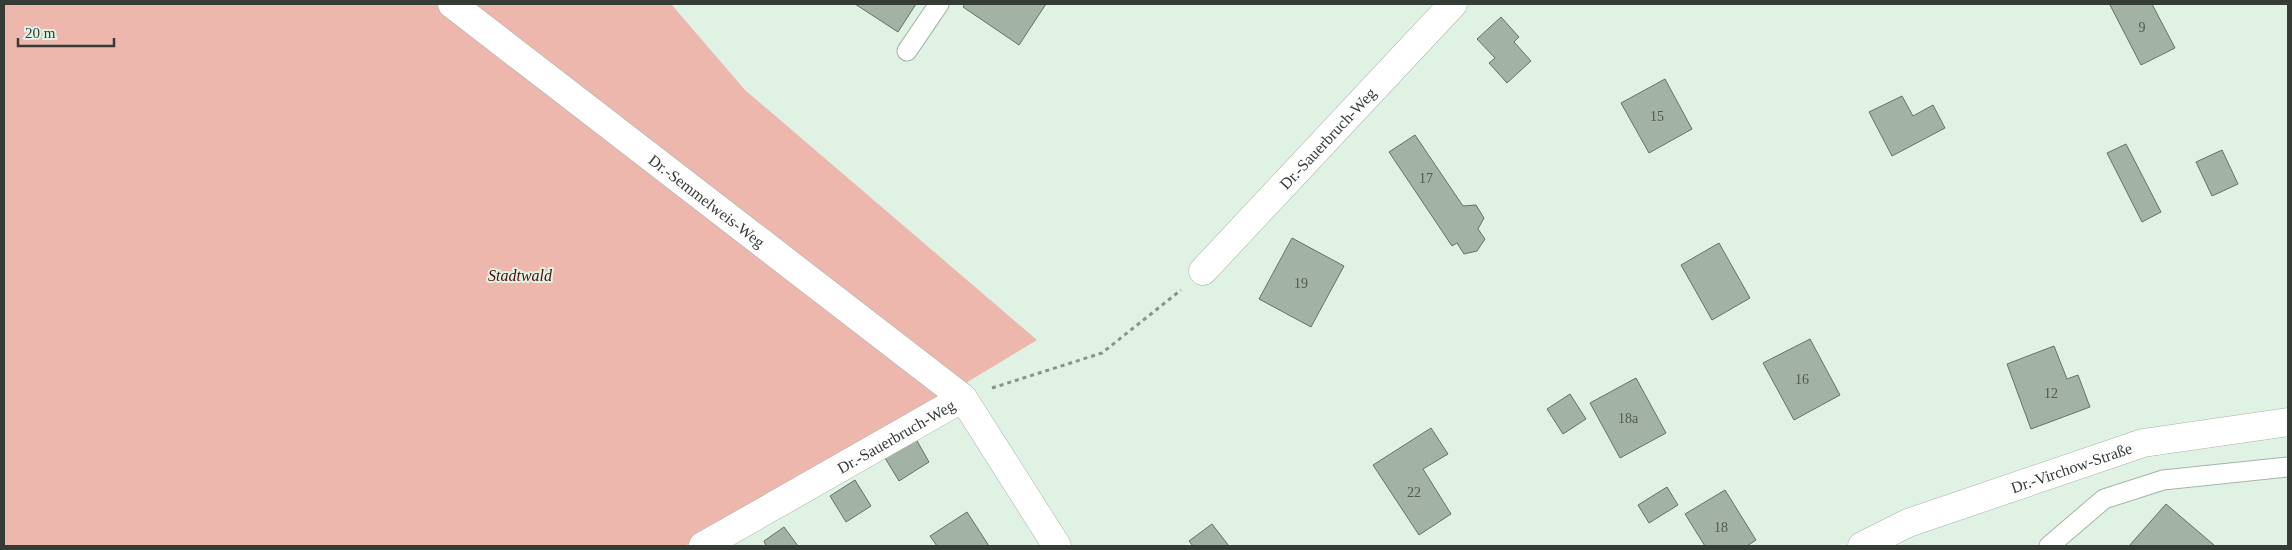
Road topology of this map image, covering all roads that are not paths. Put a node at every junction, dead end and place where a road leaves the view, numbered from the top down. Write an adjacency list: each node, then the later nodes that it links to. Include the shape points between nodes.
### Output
1 (452, 4): 6 (street, Dr.-Semmelweis-Weg)
2 (939, 4): 4 (lane)
3 (1453, 4): 5 (street, Dr.-Sauerbruch-Weg)
4 (907, 51)
5 (1203, 271)
6 (963, 398): 9 (street, Dr.-Sauerbruch-Weg); 10 (street, Dr.-Sauerbruch-Weg)
7 (2288, 422): 11 (street, Dr.-Virchow-Straße, via 2143,443 1908,523)
8 (2288, 467): 12 (lane, via 2163,480 2104,499)
9 (703, 546)
10 (1057, 546)
11 (1862, 546)
12 (2049, 546)

